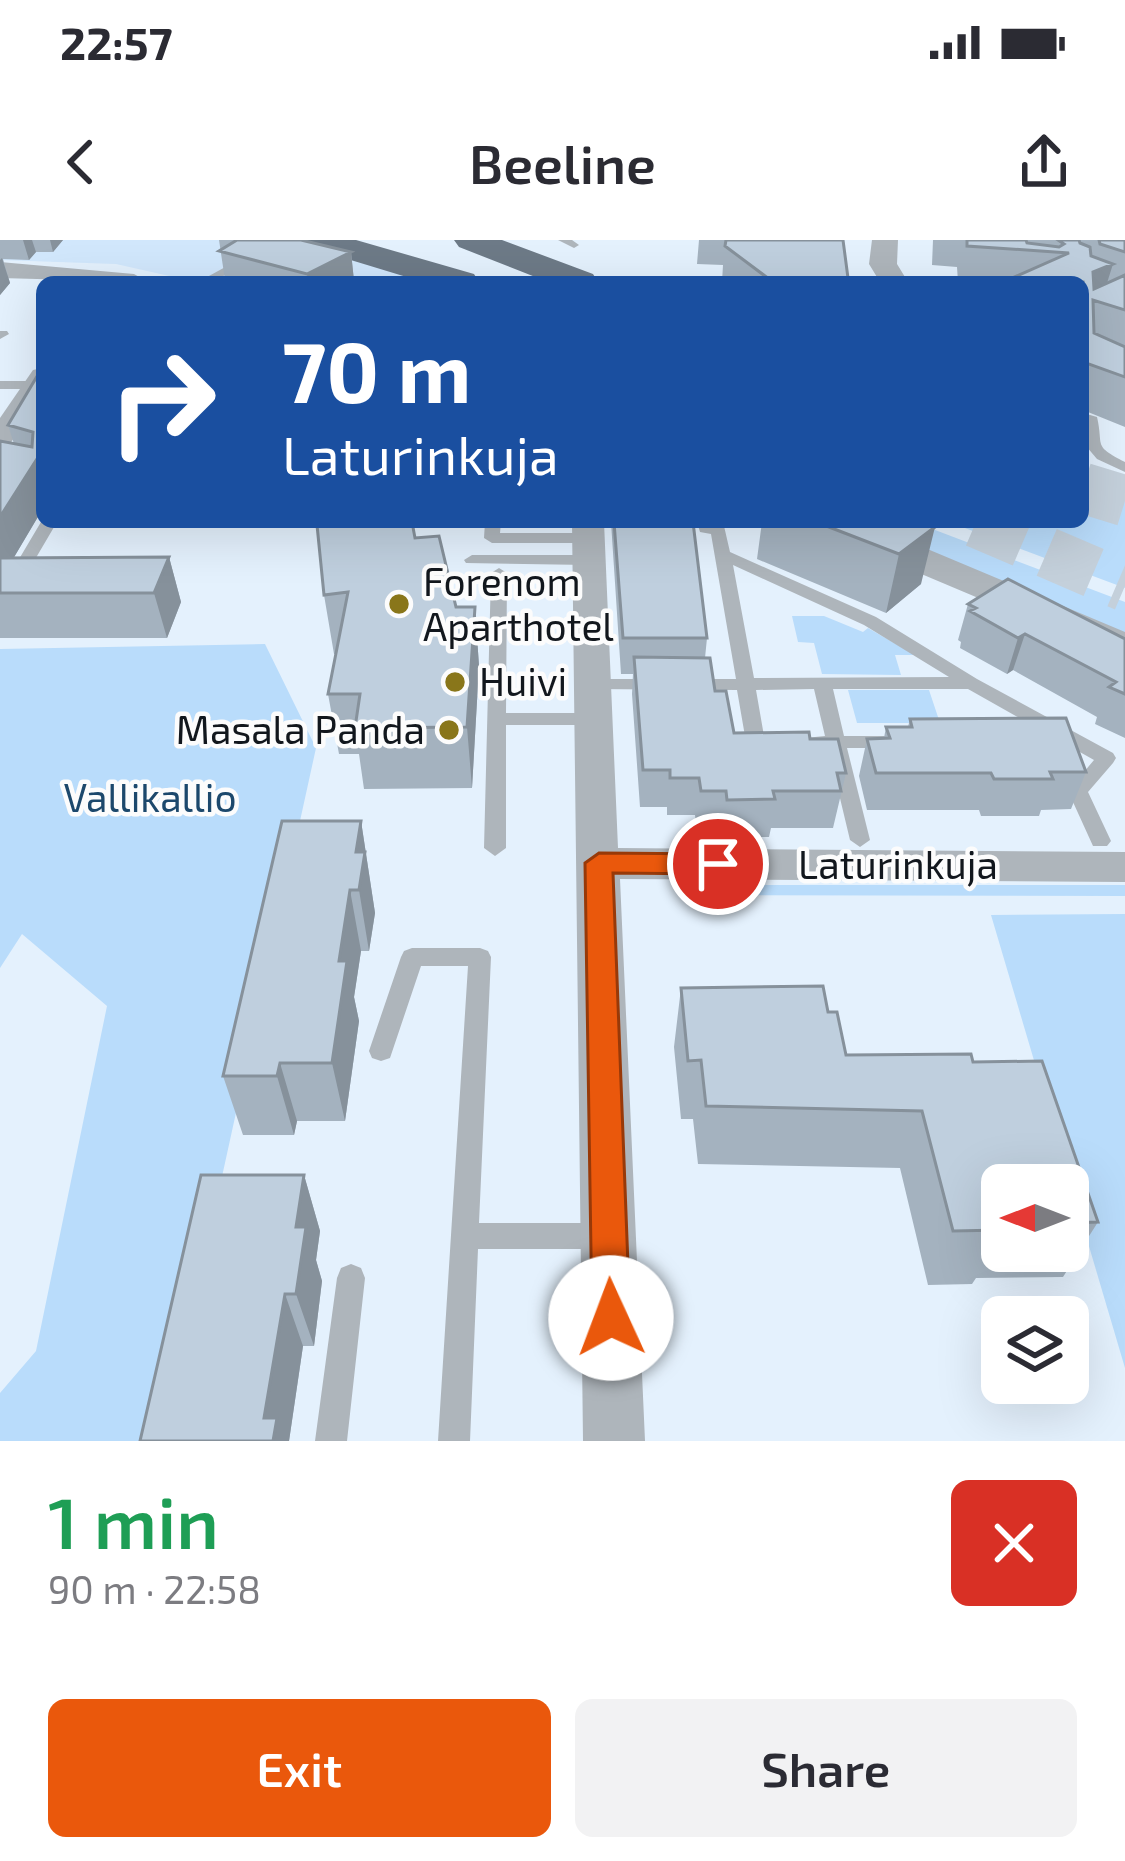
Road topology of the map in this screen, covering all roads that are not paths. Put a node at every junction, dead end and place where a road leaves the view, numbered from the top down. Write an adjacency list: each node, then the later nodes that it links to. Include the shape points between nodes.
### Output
1 (320, 240): 11 (highway)
2 (381, 240): 12 (highway)
3 (471, 240): 8 (highway)
4 (885, 240): 13 (street)
5 (568, 242): 8 (highway)
6 (233, 267): 10 (lane)
7 (0, 270): 9 (street)
8 (594, 275)
9 (64, 276)
10 (216, 276)
11 (441, 276)
12 (486, 276)
13 (890, 276)
14 (36, 380): 16 (lane)
15 (36, 384): 18 (street)
16 (0, 385)
17 (1089, 419): 19 (lane, via 1091,443)
18 (0, 438)
19 (1125, 468)
20 (45, 528): 29 (lane)
21 (492, 528): 24 (lane, via 491,538)
22 (707, 528): 25 (lane, via 718,529)
23 (844, 528): 30 (street)
24 (588, 540): 26 (lane); 34 (street)
25 (723, 554): 31 (lane, via 870,621); 32 (lane)
26 (472, 560)
27 (499, 573): 35 (lane)
28 (30, 592): 29 (lane)
29 (4, 593)
30 (1125, 646)
31 (971, 683): 33 (lane); 38 (lane)
32 (745, 684): 33 (lane); 34 (lane); 39 (lane, via 756,742)
33 (822, 684): 39 (lane)
34 (594, 702): 35 (lane); 43 (street)
35 (500, 719): 41 (lane)
36 (920, 741): 39 (lane)
37 (1031, 741): 38 (lane)
38 (1076, 741): 42 (lane, via 1106,758 1078,791)
39 (836, 742): 40 (lane)
40 (860, 840)
41 (495, 848)
42 (1112, 854): 43 (street, Laturinkuja)
43 (599, 863): 46 (street)
44 (380, 1051): 45 (lane, via 412,958 480,957)
45 (465, 1236): 46 (lane); 49 (lane)
46 (608, 1236): 50 (street)
47 (351, 1278): 48 (lane)
48 (331, 1441)
49 (454, 1441)
50 (614, 1441)

